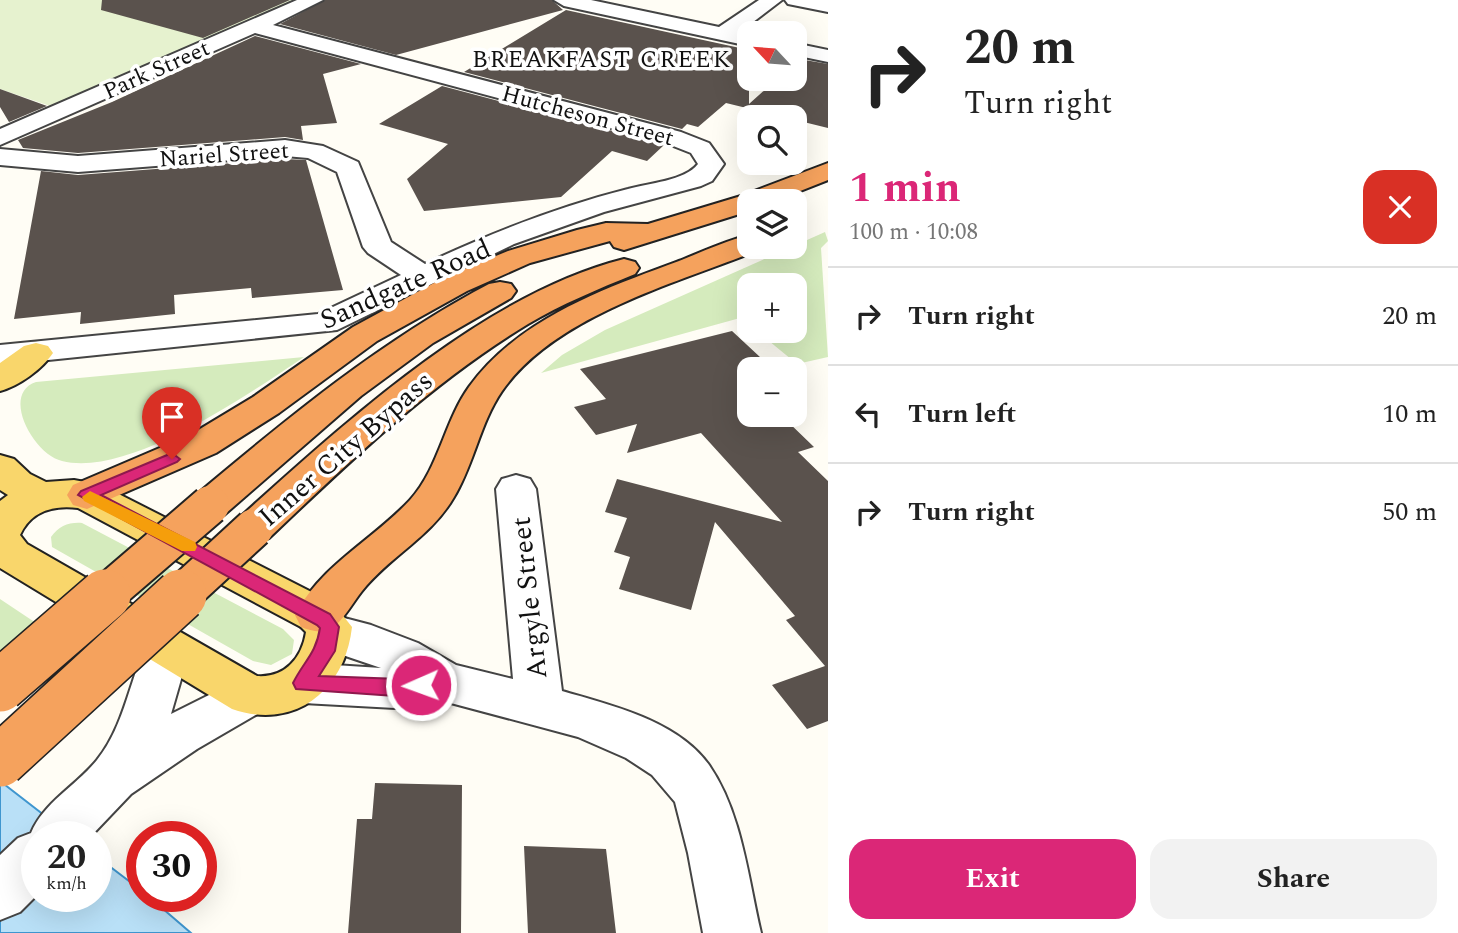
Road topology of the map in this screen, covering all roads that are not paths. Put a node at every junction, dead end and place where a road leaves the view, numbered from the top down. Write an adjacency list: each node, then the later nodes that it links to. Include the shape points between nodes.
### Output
1 (313, 0): 7 (street, Park Street)
2 (564, 0): 5 (street)
3 (772, 0): 8 (street)
4 (794, 0): 6 (street)
5 (609, 4): 8 (street)
6 (828, 6)
7 (253, 26): 12 (street, Park Street); 14 (street, Hutcheson Street, via 672,137 700,148)
8 (723, 34): 9 (street)
9 (737, 37)
10 (807, 52): 11 (street)
11 (828, 56)
12 (0, 138)
13 (0, 157): 23 (street, Nariel Street, via 78,164 285,148 314,151 349,168 378,247)
14 (711, 164): 23 (street, Sandgate Road, via 698,178 549,221)
15 (828, 171): 16 (highway, Inner City Bypass)
16 (783, 189)
17 (828, 195): 18 (highway)
18 (807, 204)
19 (737, 206): 21 (highway, Inner City Bypass)
20 (737, 231): 40 (highway, Inner City Bypass, bridge, via 612,272 524,313 408,388)
21 (649, 233): 30 (highway, via 587,236 467,279 365,334 203,444); 37 (highway, Inner City Bypass, bridge, via 511,285 435,326 351,384)
22 (737, 249): 33 (highway, via 611,299 548,333 508,362 471,410 433,499 404,531 361,565)
23 (422, 275): 24 (street, Sandgate Road, via 325,323)
24 (36, 353): 25 (street, Sandgate Road); 26 (main road)
25 (0, 355)
26 (0, 380)
27 (0, 468): 29 (main road, via 16,483)
28 (516, 489): 39 (street, Argyle Street)
29 (42, 495): 30 (main road); 31 (main road, via 12,514)
30 (87, 495): 33 (main road)
31 (0, 533)
32 (0, 539): 34 (main road, via 12,555)
33 (323, 623): 35 (main road, via 326,651); 36 (street, Argyle Street, via 396,653)
34 (167, 648): 38 (main road); 41 (street, via 145,722)
35 (303, 683): 36 (street, Argyle Street, via 395,688); 38 (main road, via 278,697)
36 (447, 683): 39 (street, Argyle Street)
37 (0, 687)
38 (249, 695): 41 (street, via 178,734)
39 (540, 706): 45 (street, Argyle Street, via 643,741 669,757 690,780 703,807)
40 (0, 761)
41 (113, 778): 42 (street)
42 (71, 821)
43 (21, 872): 44 (street)
44 (0, 893)
45 (732, 933)

